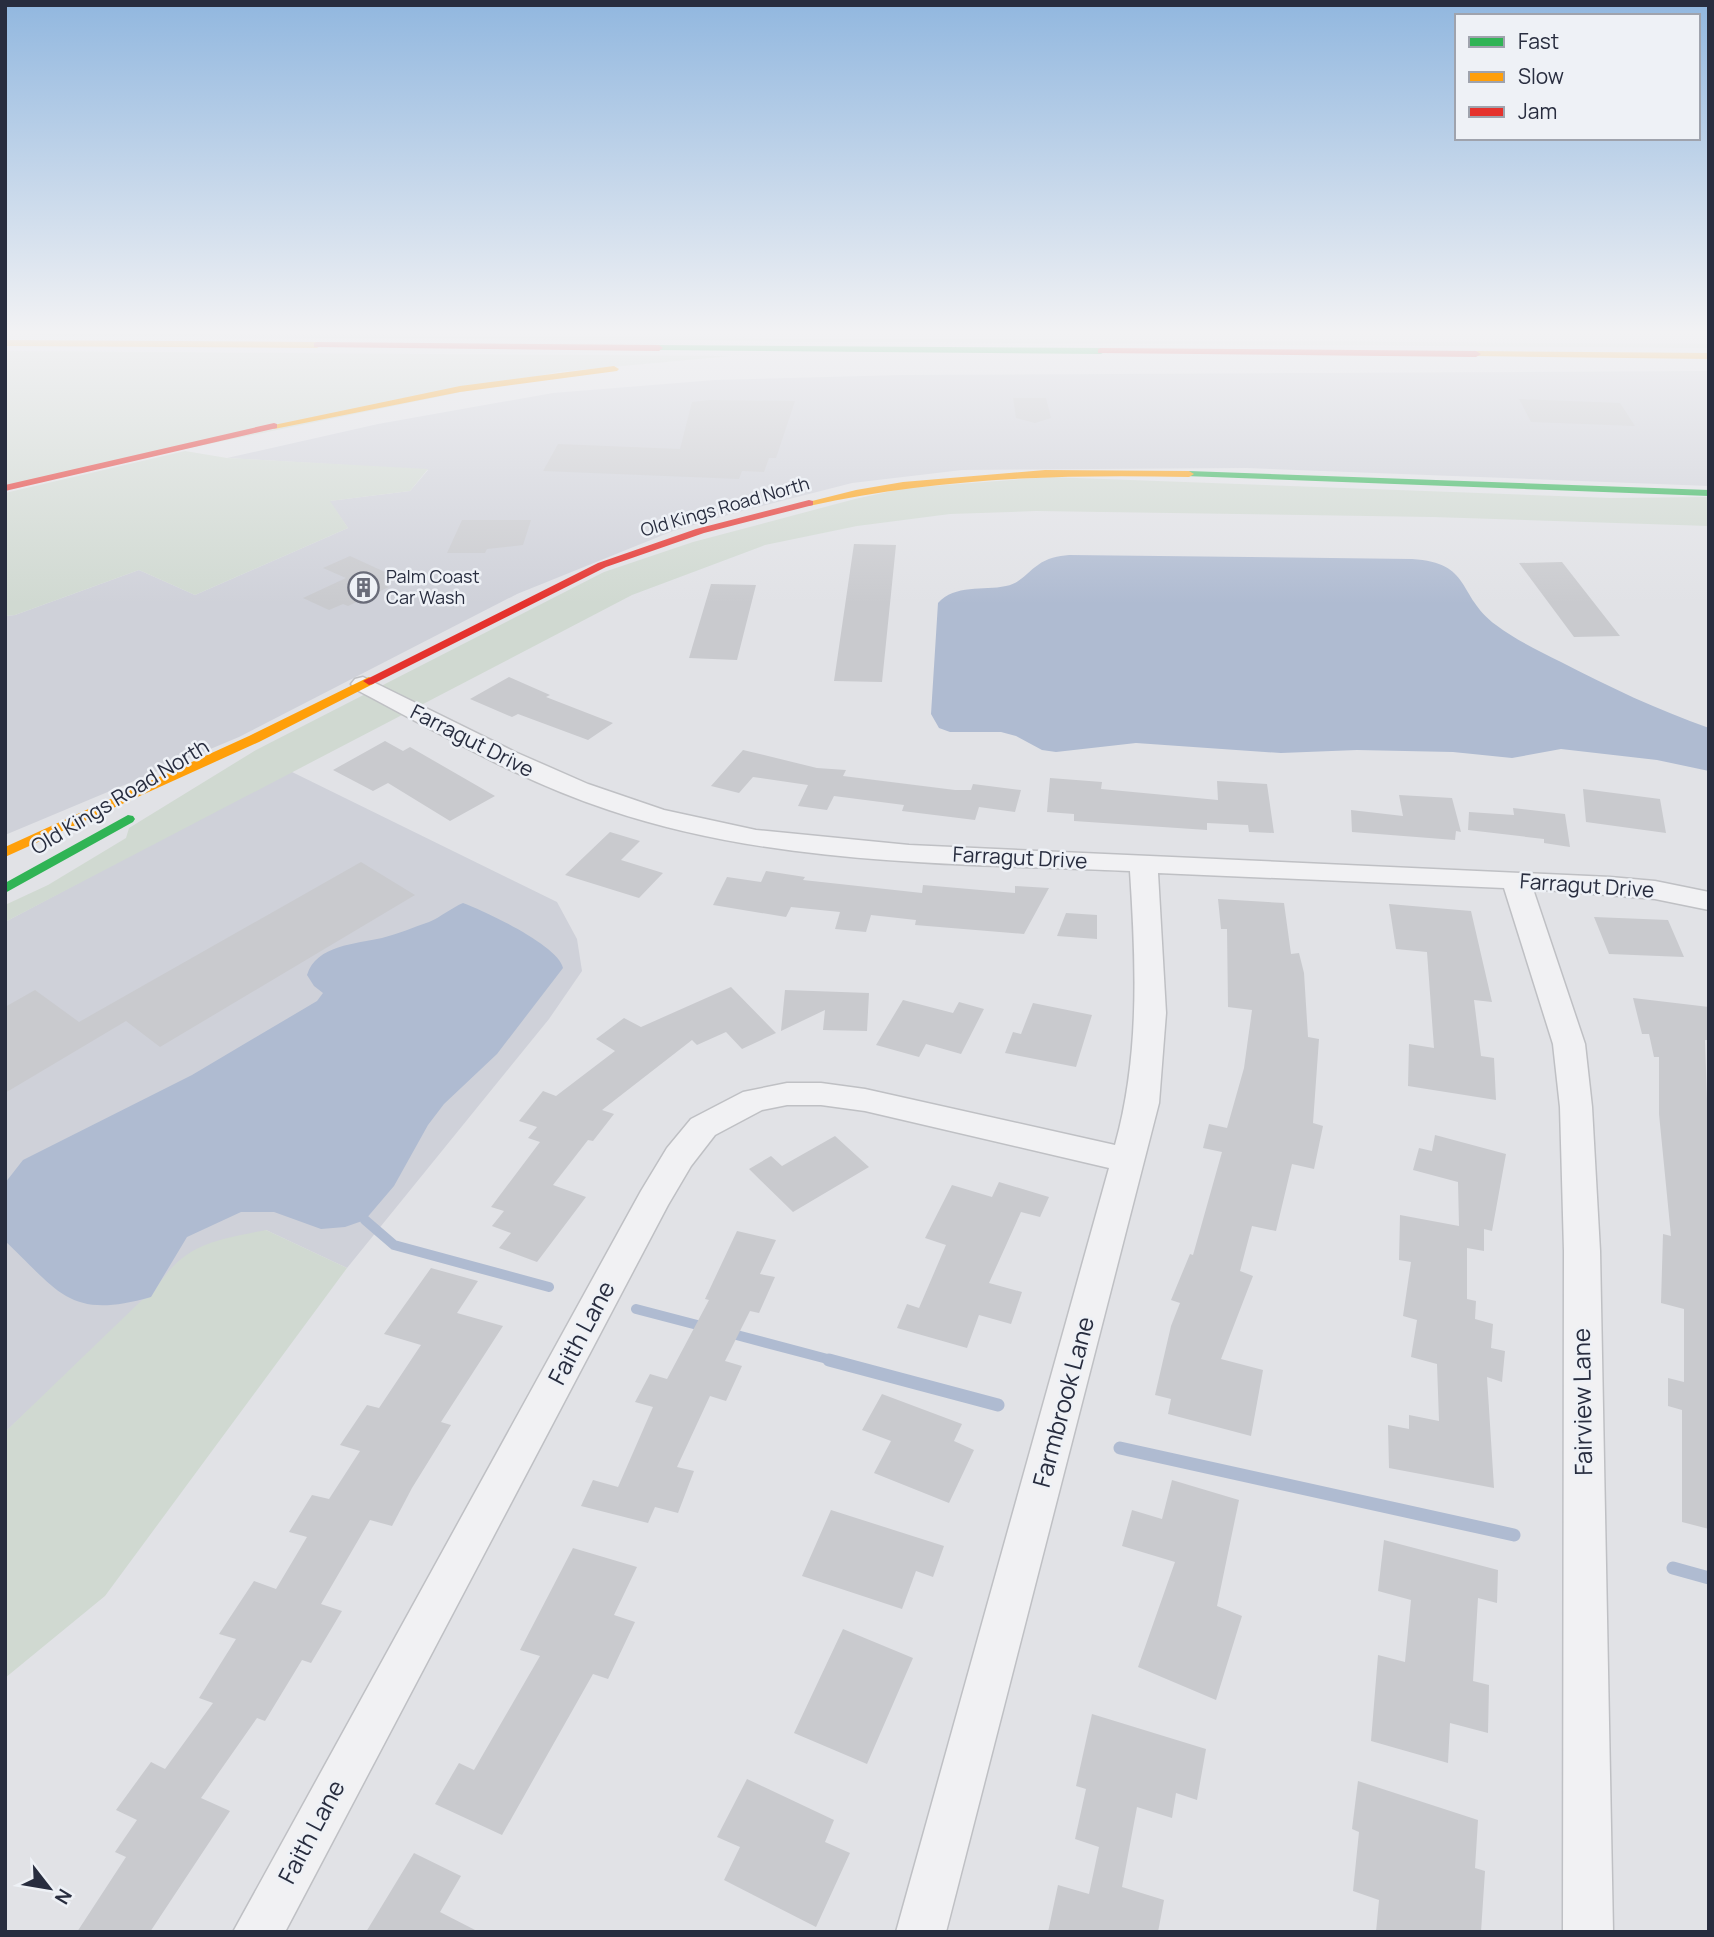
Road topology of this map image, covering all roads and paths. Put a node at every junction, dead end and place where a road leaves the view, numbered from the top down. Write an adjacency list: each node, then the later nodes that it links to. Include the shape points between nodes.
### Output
1 (290, 423): 2 (main road)
2 (5, 488)
3 (1709, 492): 4 (main road, Old Kings Road North, via 1100,471 1010,473 898,485 792,507 650,546)
4 (363, 684): 5 (main road, Old Kings Road North); 7 (street, Farragut Drive, via 544,777 592,797 699,827 874,852)
5 (254, 739): 6 (main road, Old Kings Road North); 9 (main road, Old Kings Road North, via 153,805)
6 (5, 853)
7 (1143, 864): 8 (street, Farragut Drive); 11 (street, Farmbrook Lane, via 1152,969 1151,1044)
8 (1516, 881): 10 (street, Farragut Drive, via 1632,887); 14 (street, Fairview Lane, via 1560,1010 1576,1107 1582,1251)
9 (5, 889)
10 (1709, 901)
11 (1129, 1160): 12 (street, Faith Lane, via 821,1094 754,1100 703,1127 653,1200); 13 (street, Farmbrook Lane)
12 (258, 1932)
13 (920, 1932)
14 (1588, 1932)

